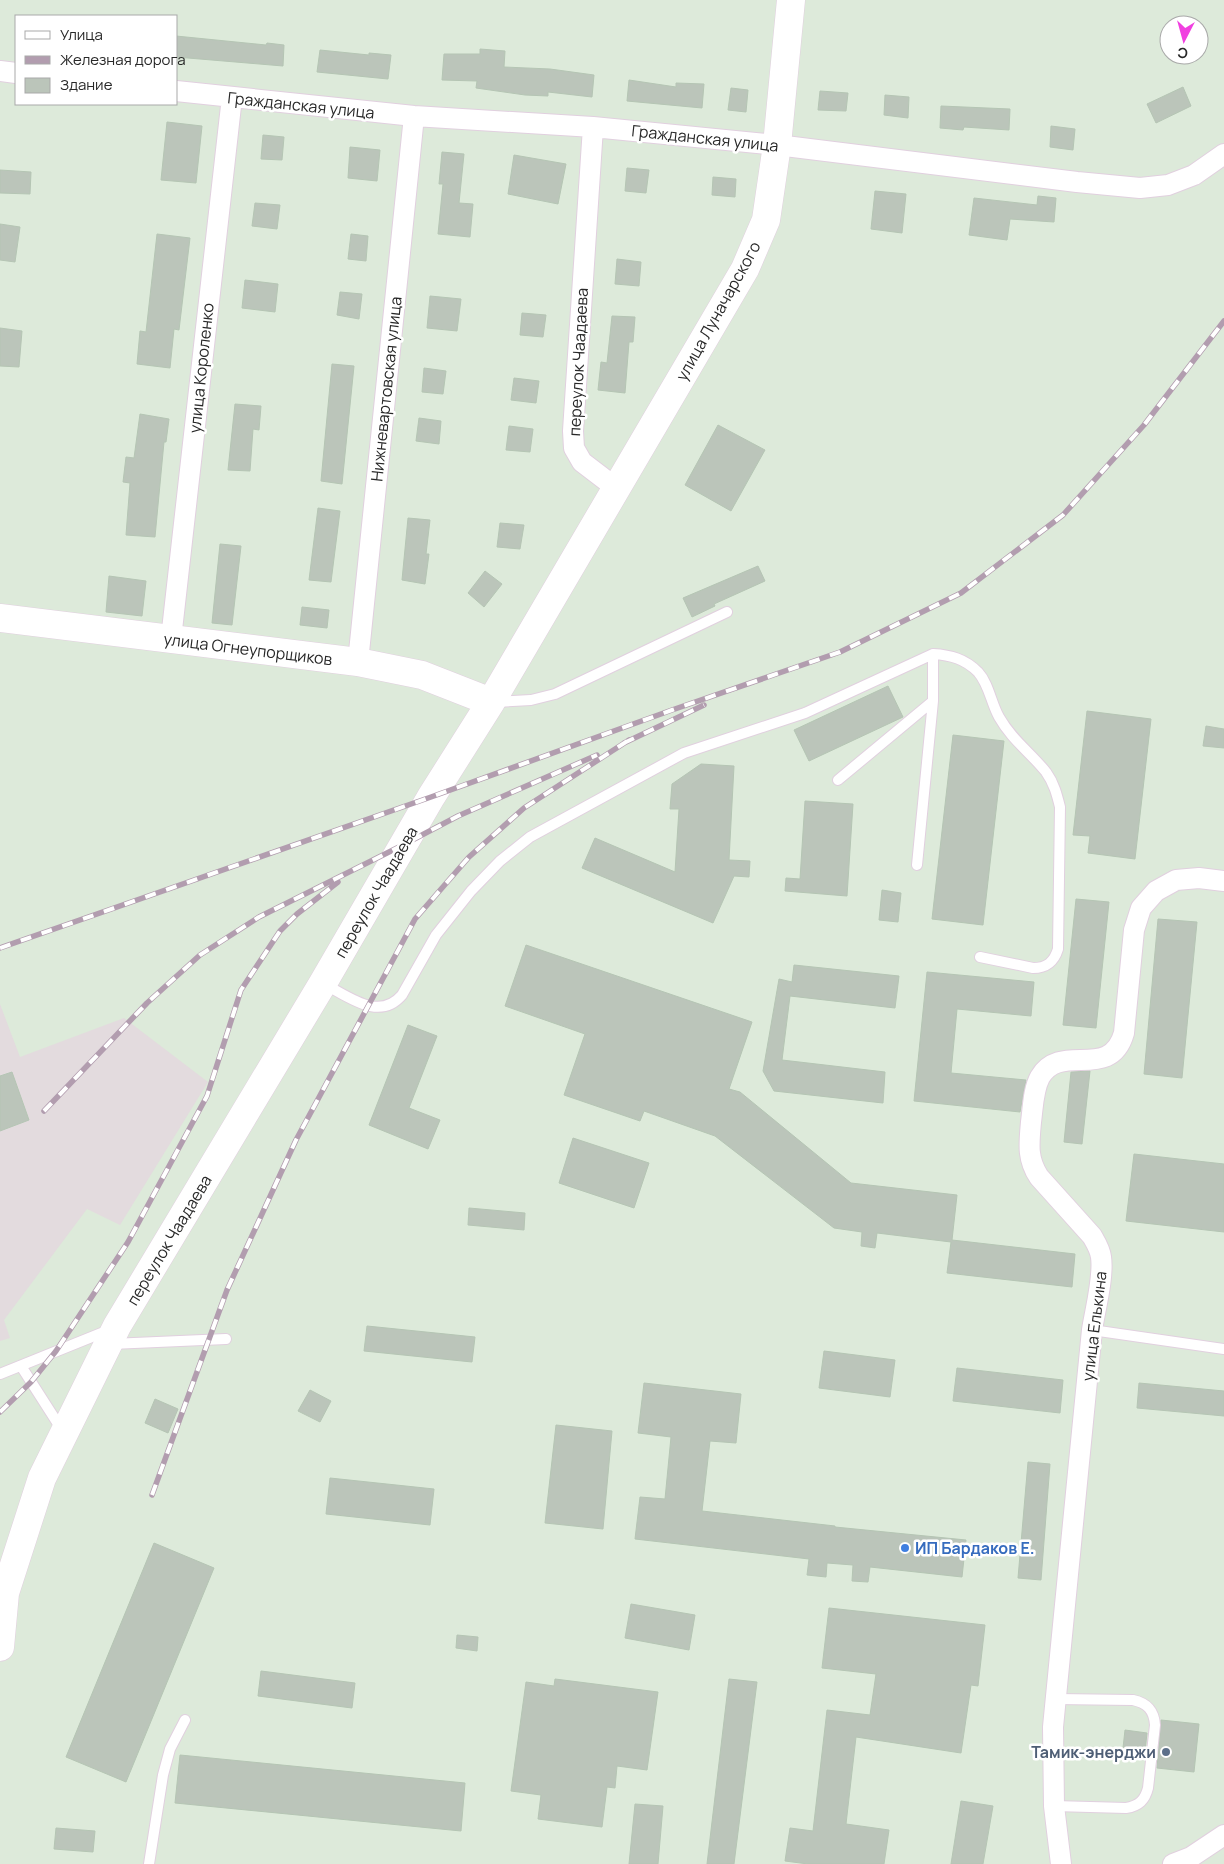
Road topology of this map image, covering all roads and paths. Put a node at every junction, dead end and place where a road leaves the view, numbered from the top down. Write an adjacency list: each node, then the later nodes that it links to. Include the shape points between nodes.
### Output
1 (791, 0): 8 (street, улица Луначарского)
2 (0, 71): 3 (street)
3 (15, 73)
4 (178, 91): 5 (street, Гражданская улица)
5 (232, 98): 6 (street, Гражданская улица); 13 (street, улица Короленко)
6 (414, 116): 7 (street, Гражданская улица); 15 (street, Нижневартовская улица)
7 (593, 127): 8 (street, Гражданская улица); 10 (street, переулок Чаадаева, via 574,448 582,462)
8 (777, 146): 9 (street, Гражданская улица, via 1140,188 1168,185 1194,175); 10 (street, улица Луначарского, via 766,220 745,269)
9 (1224, 154)
10 (616, 488): 17 (street, переулок Чаадаева)
11 (727, 612): 17 (lane, via 556,694 530,700)
12 (0, 618): 13 (street, улица Огнеупорщиков)
13 (171, 639): 15 (street, улица Огнеупорщиков)
14 (933, 654): 16 (lane); 21 (lane, via 966,662 979,673 1012,738 1046,772 1055,787 1060,808 1058,949 1055,957 1042,968); 22 (lane, via 805,713 684,753 530,837 500,861 471,891 436,936 402,995 387,1007 368,1006)
15 (358, 662): 17 (street, улица Огнеупорщиков, via 422,675)
16 (933, 701): 18 (lane); 19 (lane)
17 (491, 702): 22 (street, переулок Чаадаева)
18 (838, 780)
19 (917, 865)
20 (1224, 881): 23 (street, улица Елькина, via 1176,880 1156,891 1141,908 1134,930 1121,1044 1104,1058 1058,1062 1040,1077 1036,1089 1029,1142 1032,1167 1092,1236 1101,1256)
21 (980, 958)
22 (323, 983): 24 (street, переулок Чаадаева)
23 (1092, 1330): 26 (lane); 31 (street, улица Елькина)
24 (112, 1336): 25 (lane); 27 (lane); 29 (street, переулок Чаадаева)
25 (226, 1339)
26 (1224, 1349)
27 (21, 1366): 28 (lane); 29 (lane)
28 (0, 1374)
29 (64, 1433): 30 (street, переулок Чаадаева, via 42,1478 5,1593)
30 (0, 1647)
31 (1056, 1699): 33 (street, улица Елькина); 33 (lane, via 1142,1702 1150,1708 1155,1725 1148,1788 1141,1802 1126,1808)
32 (185, 1720): 35 (lane, via 170,1749 163,1775)
33 (1054, 1806): 36 (street, улица Елькина)
34 (1224, 1835): 37 (street, via 1191,1857)
35 (150, 1864)
36 (1061, 1864)
37 (1173, 1864)

